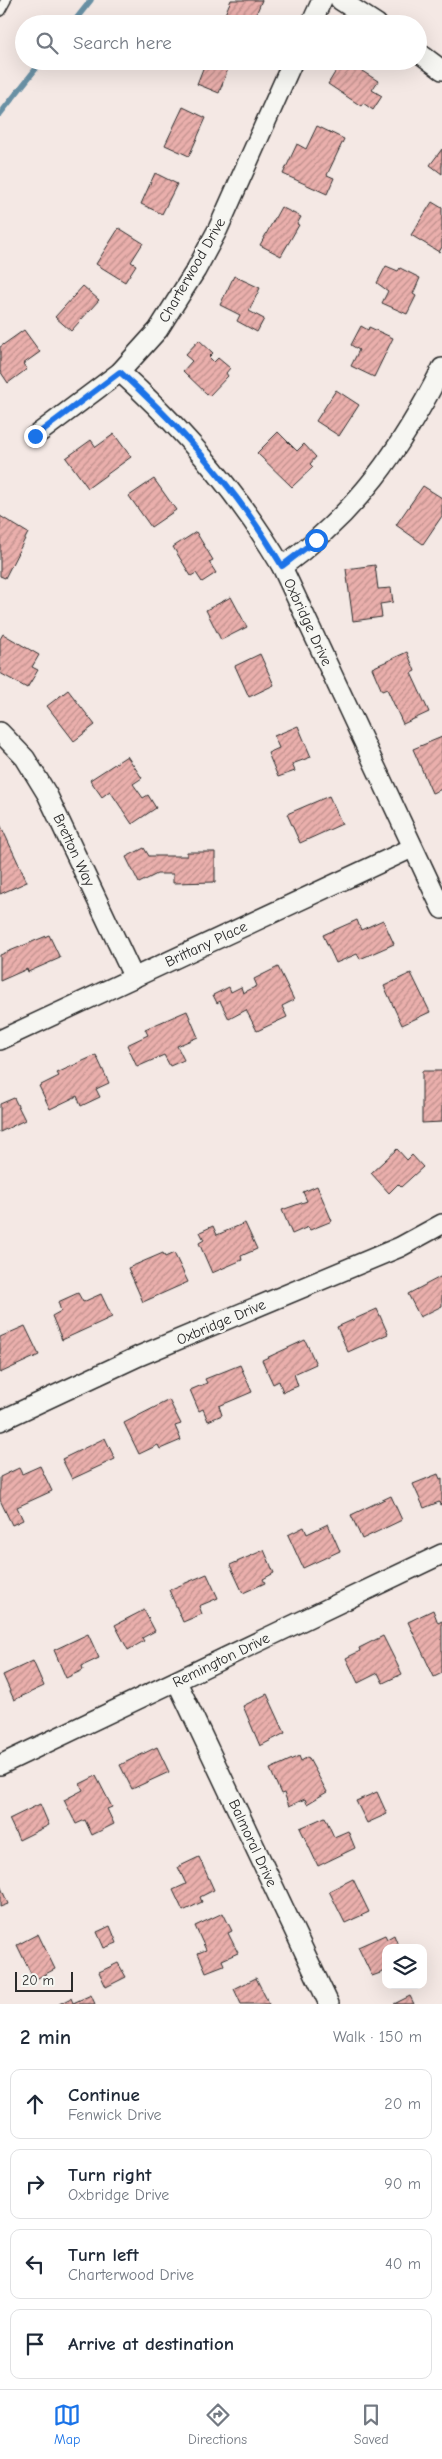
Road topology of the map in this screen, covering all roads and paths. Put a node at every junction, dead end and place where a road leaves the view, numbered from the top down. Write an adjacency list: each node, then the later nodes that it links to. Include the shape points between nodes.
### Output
1 (6, 0): 4 (lane)
2 (322, 0): 5 (street)
3 (340, 0): 6 (street)
4 (0, 11)
5 (314, 15)
6 (363, 15)
7 (427, 59): 9 (street)
8 (290, 70): 11 (street, Charterwood Drive, via 196,270 158,330)
9 (442, 70)
10 (442, 368): 13 (street, via 409,430 384,468 337,520)
11 (120, 372): 12 (street, Charterwood Drive); 13 (street, Oxbridge Drive, via 221,479)
12 (35, 436)
13 (282, 566): 15 (street, Oxbridge Drive)
14 (0, 732): 17 (street, Bretton Way, via 25,758 47,794)
15 (412, 848): 16 (street, Oxbridge Drive); 17 (street, Brittany Place)
16 (442, 909)
17 (134, 978): 18 (street, Brittany Place)
18 (0, 1040)
19 (442, 1224): 20 (street, Oxbridge Drive, via 400,1246 139,1356)
20 (0, 1422)
21 (442, 1554): 22 (street, Remington Drive)
22 (177, 1682): 23 (street, Remington Drive); 24 (street, Balmoral Drive)
23 (0, 1765)
24 (329, 2004)

